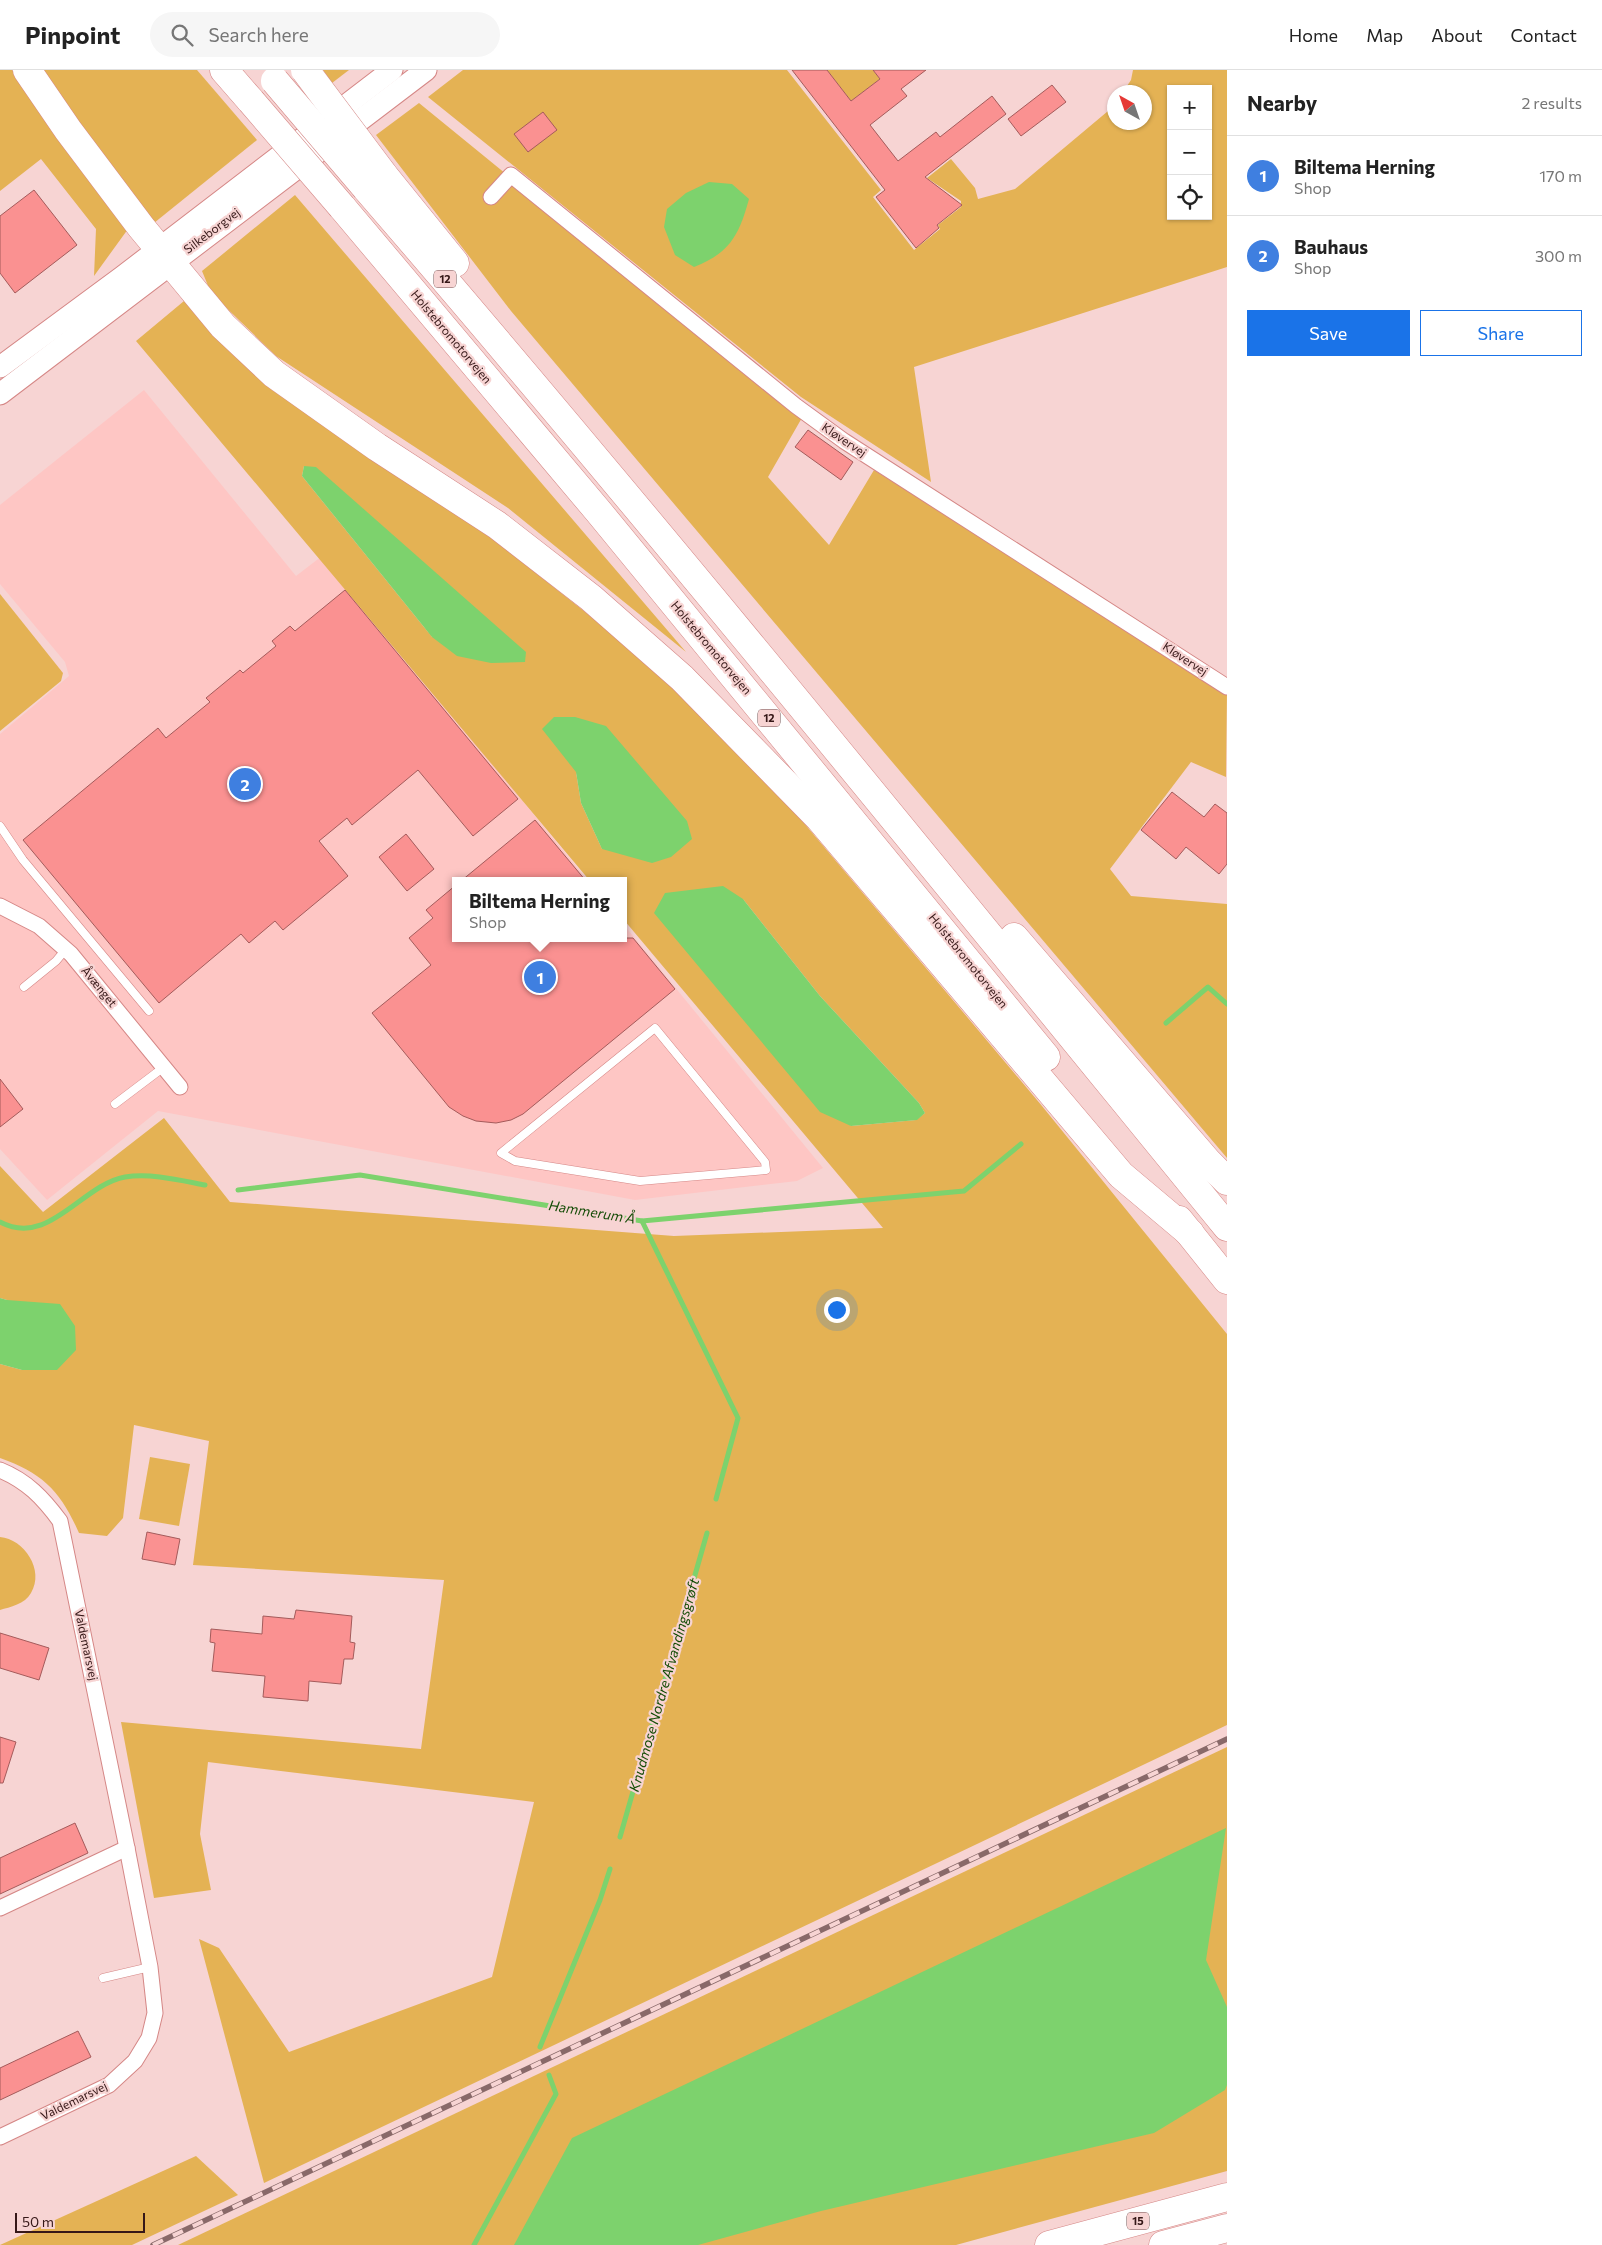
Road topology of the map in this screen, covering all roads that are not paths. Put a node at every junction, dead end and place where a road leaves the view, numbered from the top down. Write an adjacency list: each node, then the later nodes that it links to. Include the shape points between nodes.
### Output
1 (27, 70): 9 (highway, via 68,130)
2 (224, 70): 25 (highway, Holstebromotorvejen / 12, bridge, via 775,725)
3 (305, 70): 7 (highway, bridge)
4 (392, 70): 9 (main road, Silkeborgvej)
5 (426, 70): 9 (main road, Silkeborgvej)
6 (271, 75): 7 (highway, bridge)
7 (375, 181): 13 (highway, 12, via 468,279 524,371)
8 (491, 198): 12 (street, Kløvervej, via 511,175 796,406 844,441)
9 (165, 256): 10 (main road, Silkeborgvej); 11 (main road, Silkeborgvej); 25 (highway, via 223,326 274,374 496,525 591,598 682,678 820,818 1122,1175)
10 (0, 367)
11 (0, 394)
12 (1227, 687)
13 (813, 720): 23 (highway, via 886,788 1140,1084); 24 (highway, 12)
14 (0, 826): 18 (lane, via 23,860)
15 (0, 906): 16 (street, Åvænget, via 39,926)
16 (66, 949): 17 (lane, via 56,962); 19 (street, Åvænget)
17 (24, 986)
18 (149, 1011)
19 (164, 1067): 20 (street, Åvænget); 21 (lane)
20 (180, 1087)
21 (115, 1104)
22 (501, 1153): 22 (lane, via 655,1028 765,1162 766,1170 640,1181 515,1161)
23 (1227, 1180)
24 (1227, 1227)
25 (1190, 1233): 26 (highway, Holstebromotorvejen / 12)
26 (1227, 1280)
27 (0, 1470): 28 (street, Valdemarsvej, via 16,1476 42,1497 60,1521)
28 (127, 1848): 29 (street); 30 (street, Valdemarsvej)
29 (0, 1908)
30 (150, 1967): 31 (lane); 32 (street, Valdemarsvej, via 155,2014 149,2038 135,2061 109,2085)
31 (103, 1978)
32 (0, 2137)
33 (1227, 2191): 35 (highway)
34 (1227, 2197): 35 (highway, 15)
35 (1188, 2208): 37 (highway, 15)
36 (1227, 2228): 38 (highway)
37 (1049, 2245)
38 (1163, 2245)

